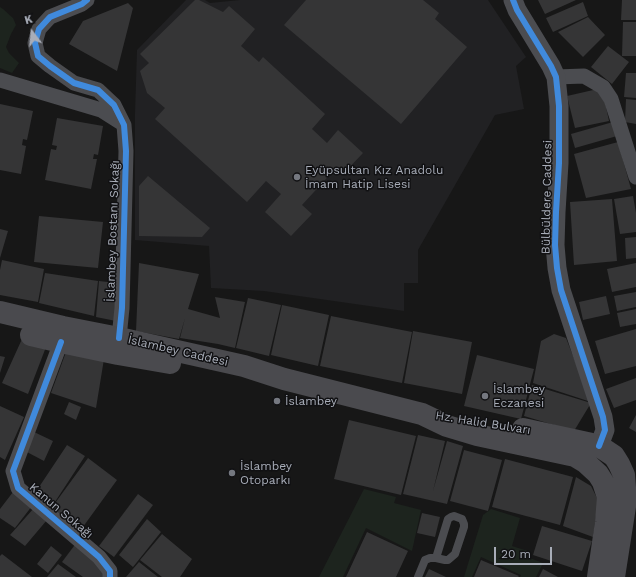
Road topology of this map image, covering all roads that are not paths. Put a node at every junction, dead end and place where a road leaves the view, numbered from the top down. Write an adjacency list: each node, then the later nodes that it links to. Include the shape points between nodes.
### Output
1 (87, 0): 5 (street, via 50,17 39,29 35,43 38,56 74,82 98,90 114,104)
2 (513, 0): 3 (street, Bülbüldere Caddesi)
3 (556, 77): 6 (street, via 584,76 603,87 611,99); 12 (street, Bülbüldere Caddesi, via 559,106 555,245 557,268 561,290 603,417 605,430)
4 (0, 80): 5 (street, via 101,110)
5 (124, 125): 10 (street, İslambey Bostanı Sokağı, via 126,151 122,308)
6 (636, 177)
7 (0, 312): 10 (main road, İslambey Caddesi, via 63,327)
8 (0, 327): 9 (main road, İslambey Caddesi)
9 (62, 342): 10 (main road, İslambey Caddesi); 15 (street, Kanun Sokağı, via 13,471 18,488 99,557 110,571)
10 (118, 346): 11 (main road, İslambey Caddesi, via 244,376 284,379)
11 (422, 414): 12 (main road, Hz. Halid Bulvarı, via 453,416); 13 (main road, Hz. Halid Bulvarı, via 447,426 477,435 575,456 586,462 598,474)
12 (599, 446): 13 (main road, via 607,465); 18 (main road, Hz. Halid Bulvarı, via 614,456 624,475 626,488)
13 (608, 497): 17 (main road, Hz. Halid Bulvarı)
14 (436, 558): 14 (lane, via 448,560 455,554 464,527 462,519 454,516 448,519); 16 (lane, via 425,560)
15 (110, 577)
16 (418, 577)
17 (598, 577)
18 (614, 577)

